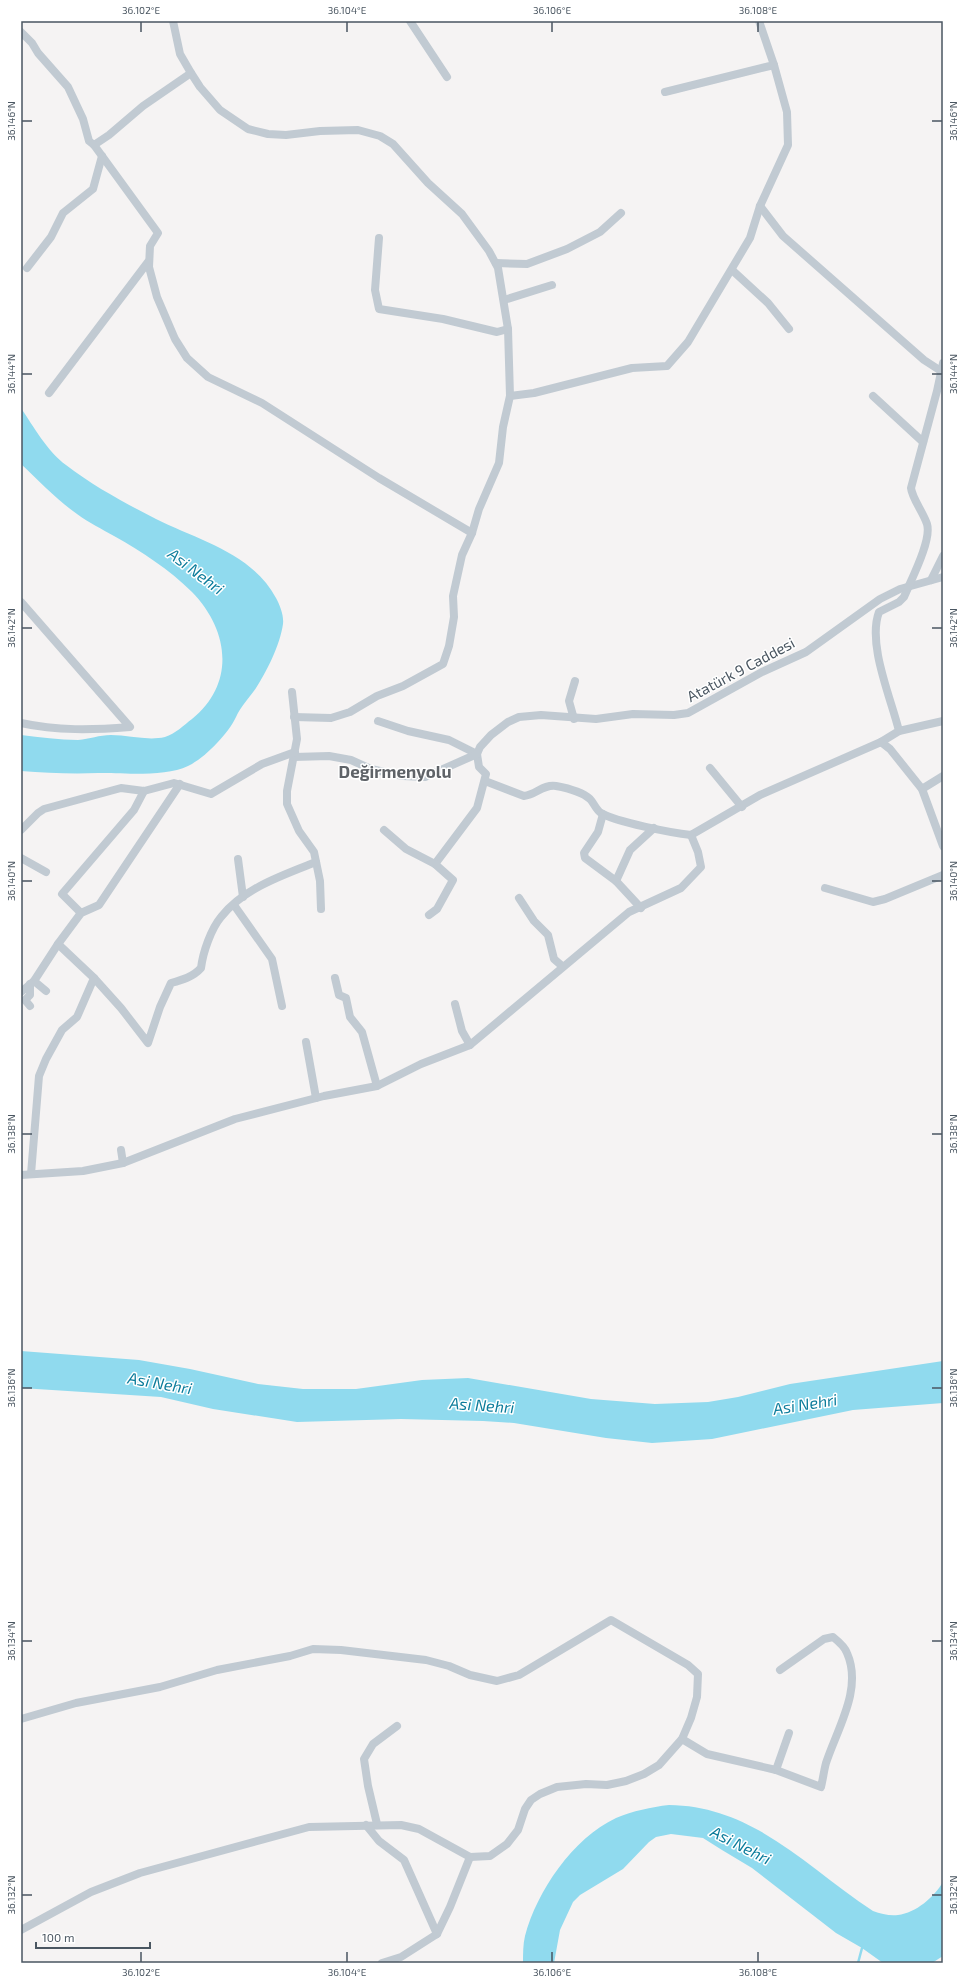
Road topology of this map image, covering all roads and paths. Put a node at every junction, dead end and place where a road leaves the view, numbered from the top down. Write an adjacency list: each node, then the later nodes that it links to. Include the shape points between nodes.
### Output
1 (173, 21): 6 (street, via 180,54)
2 (410, 21): 7 (street)
3 (759, 21): 5 (street)
4 (21, 32): 9 (street, via 68,87 83,119 89,141)
5 (774, 65): 8 (street); 11 (street, via 787,112 788,145)
6 (191, 73): 9 (street, via 143,106); 15 (street, via 220,110 248,129 286,135 358,130 380,136 393,144 428,183 462,214)
7 (447, 77)
8 (665, 92)
9 (94, 145): 10 (street)
10 (102, 156): 14 (street, via 158,233 150,246); 16 (street, via 93,189 63,213 51,237)
11 (760, 206): 17 (street, via 750,238); 22 (street, via 784,236 924,360)
12 (621, 213): 15 (street, via 600,232 567,249 527,264)
13 (379, 238): 20 (street, via 375,290 379,309 443,319 497,332)
14 (148, 262): 23 (street); 27 (street, via 157,296 175,339 187,358 208,377 262,403 379,478)
15 (496, 264): 19 (street)
16 (27, 268)
17 (732, 270): 21 (street, via 768,303); 24 (street, via 688,342 667,366 632,368 534,393)
18 (552, 285): 19 (street)
19 (504, 300): 20 (street)
20 (508, 329): 24 (street)
21 (788, 329)
22 (942, 367): 26 (street)
23 (49, 393)
24 (510, 396): 27 (street, via 503,426 499,463 478,509)
25 (872, 396): 26 (street)
26 (923, 442): 31 (street, via 911,495 918,503 928,525 928,536)
27 (472, 533): 35 (street, via 462,554 454,596 454,617 449,646 443,664 350,712 331,718)
28 (943, 556): 30 (street)
29 (943, 577): 30 (street, Atatürk 9 Caddesi)
30 (931, 580): 31 (street, Atatürk 9 Caddesi)
31 (908, 587): 36 (street, Atatürk 9 Caddesi, via 889,594 867,607 814,647 795,658 762,672 688,713); 40 (street, via 904,597 879,612 876,619 876,640)
32 (21, 602): 39 (street, via 130,727 88,730)
33 (574, 681): 36 (street, via 569,701)
34 (292, 692): 35 (street)
35 (294, 717): 43 (street, via 297,739)
36 (574, 719): 42 (street, Atatürk 9 Caddesi, via 535,715 513,719 488,738)
37 (378, 721): 42 (street, via 408,731 450,740)
38 (943, 721): 40 (street)
39 (21, 723)
40 (898, 731): 41 (street)
41 (881, 742): 48 (street, via 890,749); 50 (street, via 760,795)
42 (477, 754): 43 (street, via 425,777 372,769 351,760 329,756); 46 (street, via 479,767 486,774)
43 (294, 755): 47 (street, via 262,764 211,794); 59 (street, via 287,804 299,831 314,852)
44 (710, 768): 50 (street)
45 (943, 776): 48 (street)
46 (485, 782): 51 (street, via 524,796 531,796 541,788 551,786 577,791 590,799); 60 (street, via 477,808)
47 (180, 784): 49 (street, via 174,783); 70 (street, via 100,905)
48 (922, 789): 56 (street)
49 (144, 791): 53 (street, via 121,788 44,810); 70 (street, via 134,810 62,894)
50 (742, 806): 55 (street)
51 (603, 814): 52 (street); 63 (street, via 598,832 584,853 585,858)
52 (654, 828): 55 (street); 63 (street, via 630,850)
53 (21, 830)
54 (384, 830): 60 (street, via 406,849)
55 (691, 835): 68 (street, via 701,867 681,888)
56 (943, 846)
57 (21, 858): 61 (street)
58 (238, 859): 65 (street)
59 (316, 862): 65 (street, via 279,876); 69 (street)
60 (435, 864): 71 (street, via 453,881 437,909)
61 (46, 872)
62 (943, 875): 64 (street, via 873,902)
63 (616, 881): 68 (street)
64 (825, 888)
65 (243, 897): 67 (street)
66 (520, 898): 73 (street, via 534,921 548,934 554,959)
67 (234, 905): 74 (street, via 221,917 211,935 201,968 188,978 171,983 148,1043); 81 (street, via 272,959)
68 (641, 908): 73 (street, via 629,912)
69 (322, 909)
70 (81, 913): 72 (street)
71 (429, 915)
72 (58, 944): 74 (street); 76 (street)
73 (562, 966): 83 (street)
74 (94, 978): 88 (street, via 77,1016 62,1030 39,1076)
75 (335, 978): 84 (street, via 339,995 346,998 350,1017 362,1032)
76 (32, 983): 77 (street); 78 (street); 80 (street, via 30,995 25,1000)
77 (46, 991)
78 (21, 992)
79 (455, 1004): 83 (street, via 462,1031)
80 (30, 1006)
81 (282, 1006)
82 (306, 1042): 85 (street)
83 (470, 1045): 84 (street, via 421,1064)
84 (377, 1086): 85 (street)
85 (316, 1098): 87 (street, via 235,1119)
86 (121, 1150): 87 (street)
87 (123, 1164): 88 (street, via 83,1171)
88 (31, 1174): 89 (street)
89 (21, 1175)
90 (780, 1670): 95 (street, via 824,1639 833,1636 847,1652 852,1688 826,1763 821,1787)
91 (21, 1719): 94 (street, via 76,1703 160,1687 217,1670 313,1649 426,1660 497,1681 519,1675 611,1620 688,1665 698,1674 691,1718)
92 (397, 1726): 96 (street, via 373,1744 364,1759)
93 (789, 1733): 95 (street)
94 (682, 1739): 95 (street, via 707,1754); 98 (street, via 659,1765 626,1781 607,1785 557,1787 540,1794 525,1809 518,1830 507,1844 490,1856)
95 (776, 1770)
96 (377, 1824): 97 (street); 98 (street, via 401,1825 419,1830)
97 (366, 1825): 99 (street, via 309,1827 140,1873 91,1892); 100 (street, via 380,1841 404,1860)
98 (470, 1857): 100 (street)
99 (21, 1930)
100 (436, 1934): 101 (street, via 401,1958)
101 (382, 1963)

